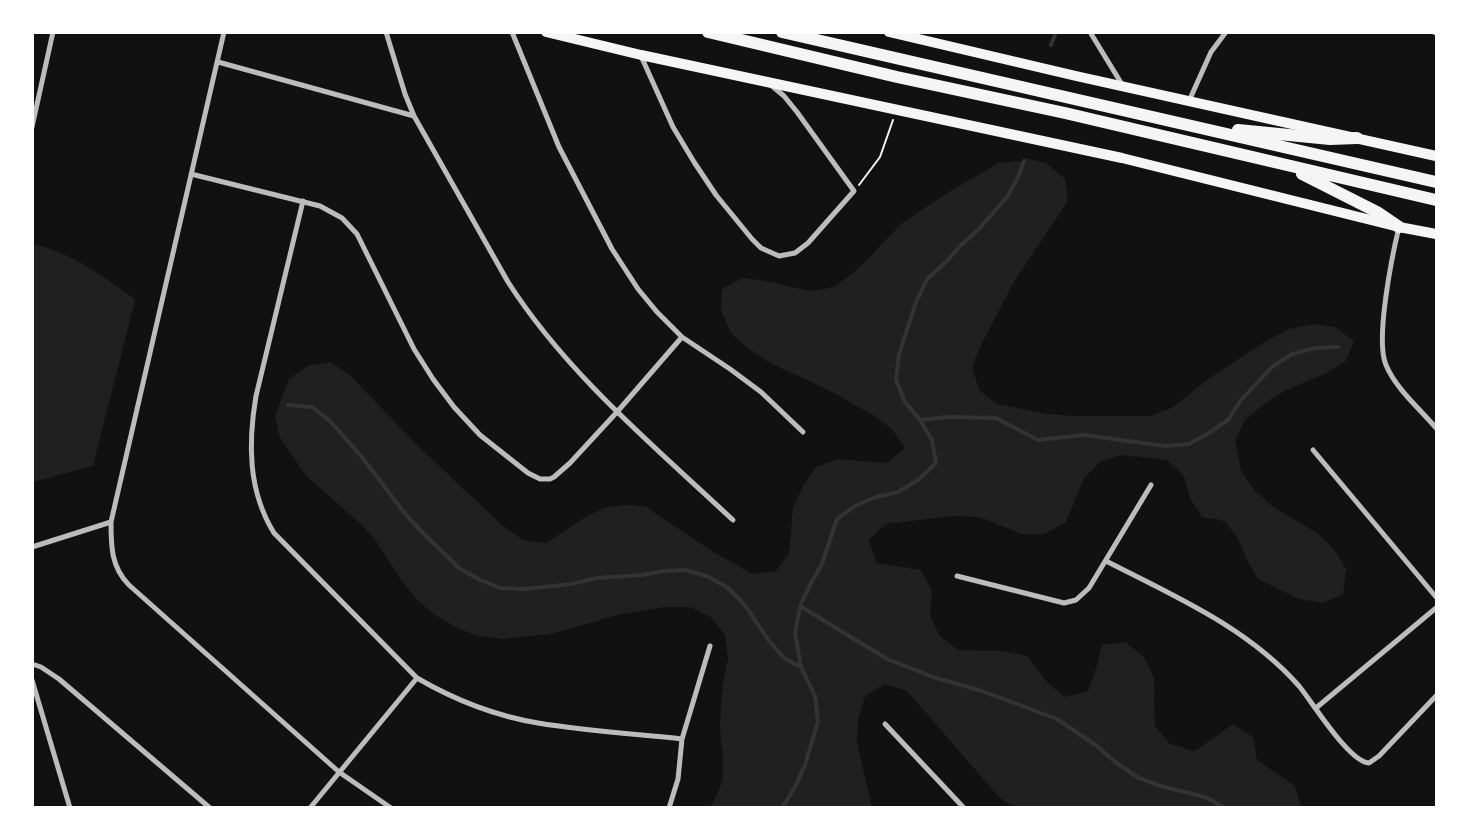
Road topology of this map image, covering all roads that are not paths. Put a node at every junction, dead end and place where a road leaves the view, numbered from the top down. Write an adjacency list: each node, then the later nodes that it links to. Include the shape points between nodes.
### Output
1 (54, 32): 18 (street)
2 (224, 32): 12 (street)
3 (386, 32): 16 (street, via 404,94)
4 (512, 32): 28 (street, via 559,147 612,249 638,289)
5 (546, 32): 11 (main road)
6 (708, 32): 21 (highway)
7 (782, 32): 17 (highway)
8 (889, 32): 14 (main road)
9 (1090, 32): 14 (street)
10 (1226, 32): 15 (street, via 1211,52)
11 (641, 55): 13 (main road); 13 (street, via 673,127 716,195 761,248 779,256 795,253 812,239 854,191 784,96)
12 (218, 62): 16 (street); 22 (street)
13 (765, 82): 26 (main road, via 1122,158)
14 (1123, 87): 15 (main road)
15 (1189, 101): 19 (main road)
16 (414, 116): 29 (street, via 523,306 567,360)
17 (1173, 122): 19 (highway, via 1330,139); 23 (highway)
18 (32, 126)
19 (1357, 138): 20 (main road)
20 (1436, 156)
21 (1287, 166): 24 (highway); 26 (highway, via 1377,212)
22 (191, 174): 25 (street); 35 (street)
23 (1436, 182)
24 (1436, 200)
25 (303, 201): 29 (street, via 333,212 358,234 405,333 432,379 480,435 528,473 540,479 554,477); 43 (street, via 252,420 251,454 257,497 267,522 282,543)
26 (1399, 227): 27 (main road); 30 (street, via 1382,326 1382,356 1391,376)
27 (1436, 234)
28 (682, 337): 29 (street); 31 (street, via 761,392)
29 (617, 412): 34 (street)
30 (1436, 428)
31 (803, 432)
32 (1313, 450): 39 (street)
33 (1151, 485): 37 (street)
34 (733, 520)
35 (112, 522): 36 (street); 49 (street, via 114,562 123,580)
36 (32, 547)
37 (1106, 561): 38 (street, via 1082,597 1070,603); 46 (street, via 1233,629 1273,660)
38 (957, 576)
39 (1436, 597)
40 (1436, 608): 46 (street)
41 (710, 646): 48 (street)
42 (32, 664): 51 (street, via 59,679)
43 (417, 678): 48 (street, via 478,706 529,721); 49 (street)
44 (32, 680): 50 (street)
45 (1436, 696): 46 (street, via 1369,764 1360,761 1347,749)
46 (1316, 708)
47 (885, 724): 55 (street)
48 (682, 739): 54 (street, via 678,779)
49 (339, 772): 52 (street); 53 (street)
50 (70, 808)
51 (210, 808)
52 (310, 808)
53 (391, 808)
54 (668, 808)
55 (964, 808)

